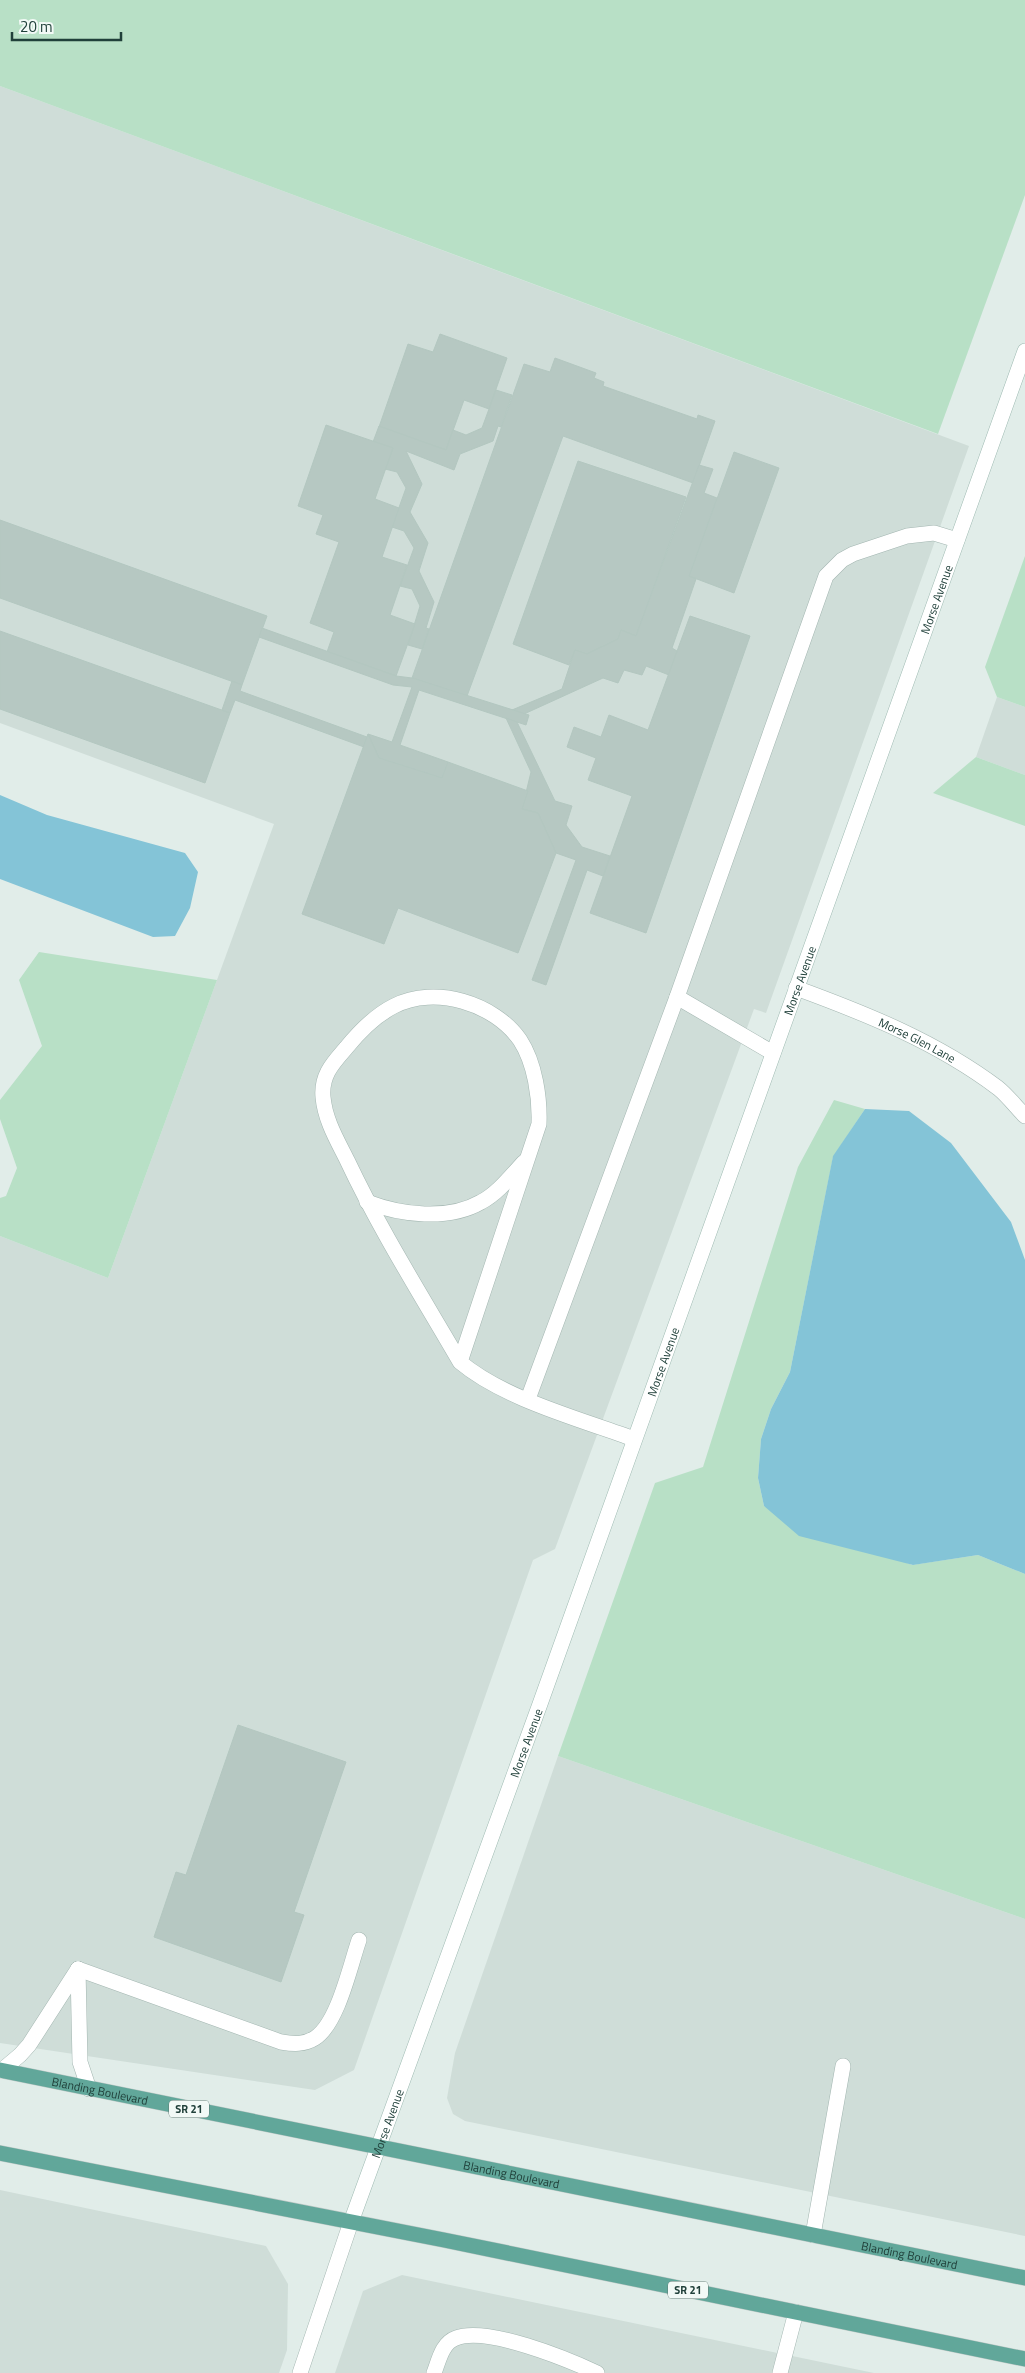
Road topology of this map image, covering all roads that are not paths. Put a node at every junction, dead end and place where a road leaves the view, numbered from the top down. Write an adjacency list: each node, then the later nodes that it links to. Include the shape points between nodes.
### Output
1 (1025, 351): 2 (street, Morse Avenue)
2 (957, 540): 3 (street, Morse Avenue); 4 (street, via 934,533 907,536 853,554 826,576)
3 (796, 988): 5 (street, Morse Avenue); 6 (street, Morse Glen Lane, via 852,1008 926,1042 1000,1089)
4 (677, 997): 5 (street); 10 (street)
5 (773, 1052): 11 (street, Morse Avenue)
6 (1025, 1116)
7 (528, 1158): 8 (street, via 492,1195 459,1210 427,1214 387,1209); 8 (street, via 539,1124 536,1087 521,1042 511,1030 484,1010 464,1001 428,997 412,999 394,1006 357,1034 327,1070 324,1080 324,1107); 9 (street)
8 (367, 1202): 9 (street)
9 (460, 1362): 10 (street, via 485,1380)
10 (528, 1399): 11 (street)
11 (634, 1438): 17 (street, Morse Avenue)
12 (359, 1940): 13 (street, via 325,2029 314,2039 298,2044 281,2042)
13 (78, 1969): 15 (street, via 29,2044); 16 (street, via 80,2062)
14 (843, 2066): 20 (street)
15 (1, 2070): 16 (main road, Blanding Boulevard / SR 21)
16 (89, 2089): 17 (main road, Blanding Boulevard / SR 21)
17 (379, 2148): 19 (street, Morse Avenue); 20 (main road, Blanding Boulevard / SR 21)
18 (0, 2153): 19 (main road, SR 21)
19 (351, 2222): 22 (main road, SR 21); 24 (street, Morse Avenue)
20 (813, 2235): 21 (main road, Blanding Boulevard / SR 21)
21 (1025, 2278)
22 (796, 2312): 23 (main road, SR 21); 27 (street)
23 (1025, 2359)
24 (300, 2373)
25 (434, 2373): 26 (street, via 444,2346 455,2338 468,2336 529,2346)
26 (597, 2373)
27 (780, 2373)

